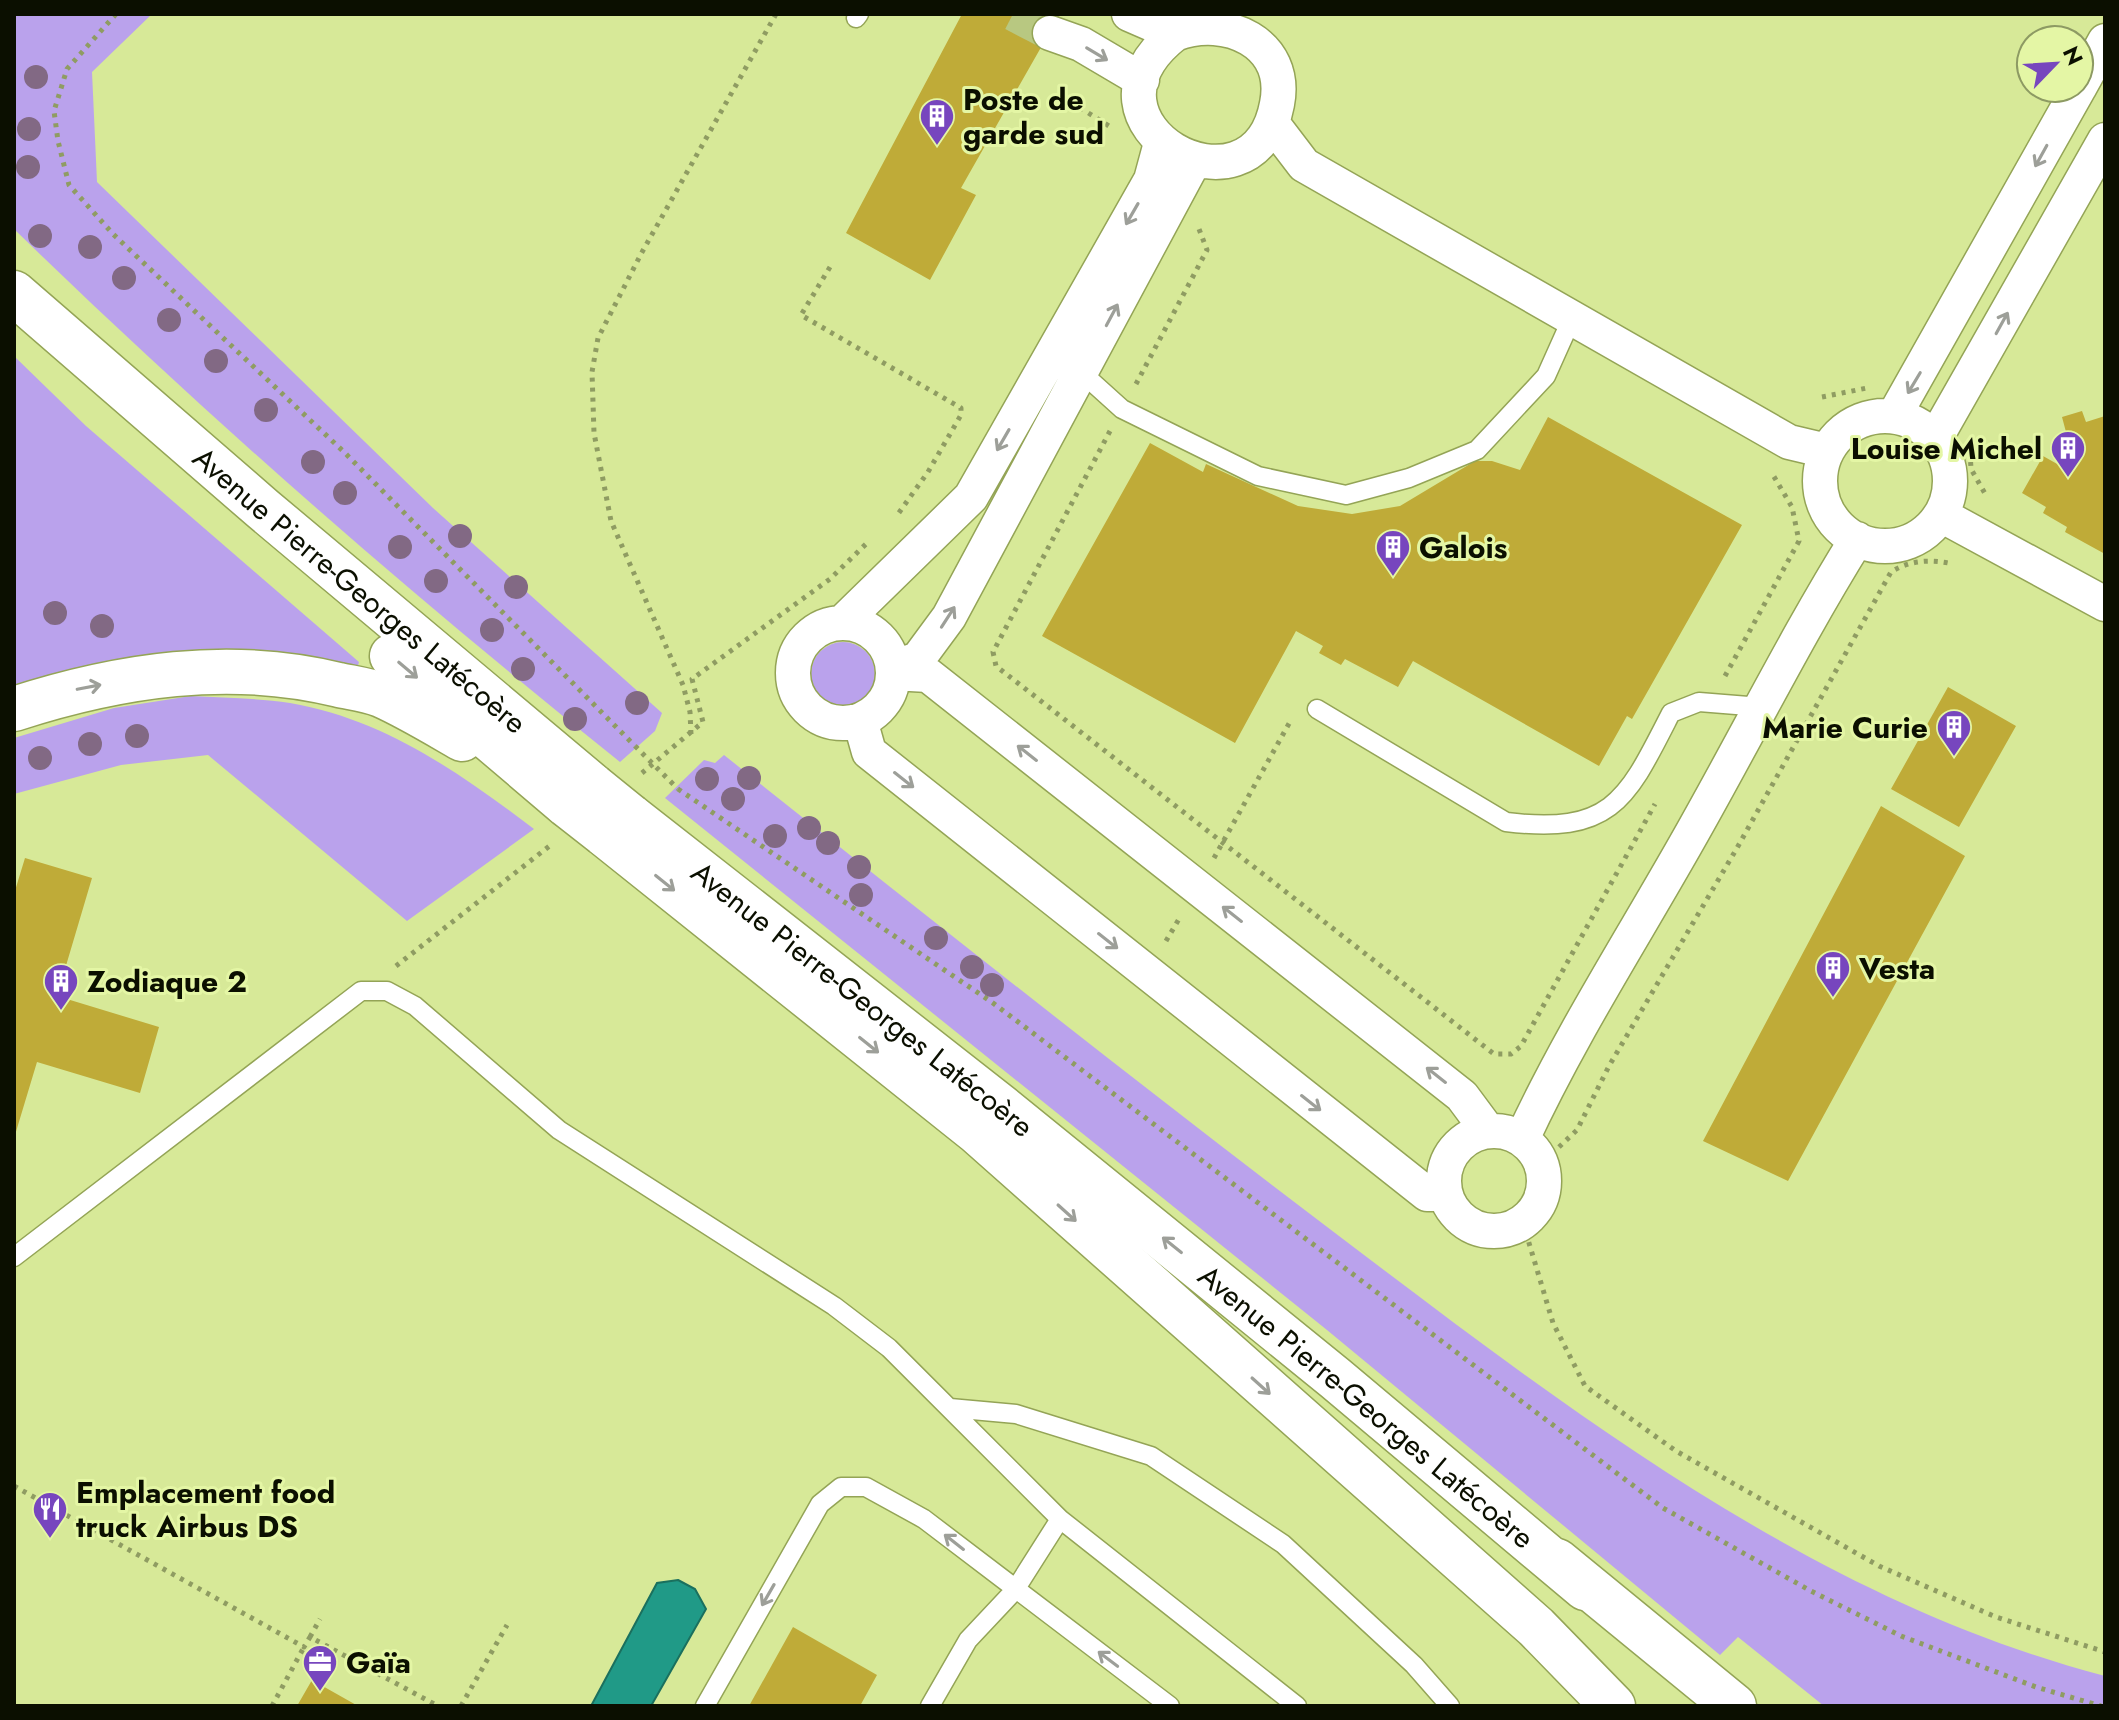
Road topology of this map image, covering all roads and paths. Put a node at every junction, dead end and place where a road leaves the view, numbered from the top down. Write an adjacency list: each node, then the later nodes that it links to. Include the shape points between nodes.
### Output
1 (116, 14): 72 (path, bridge, via 67,69 54,111 69,185 113,234 345,453 678,789 993,1003 1663,1508 1901,1636)
2 (776, 14): 41 (path, via 604,327 592,372 594,433 611,521 683,685)
3 (1129, 14): 6 (street)
4 (1241, 22): 6 (street, via 1195,26); 12 (street, via 1273,70 1278,102)
5 (1050, 33): 9 (street, one-way to 9, via 1081,44)
6 (1175, 34): 9 (street, via 1148,62)
7 (2105, 41): 8 (street)
8 (2095, 59)
9 (1142, 80): 15 (street, via 1144,114)
10 (1063, 97): 13 (path, via 1108,123)
11 (2070, 104): 23 (street, one-way to 23)
12 (1272, 123): 16 (street, via 1240,156 1218,163); 20 (street, via 1304,165)
13 (1113, 134)
14 (2105, 140): 24 (street, one-way to 14)
15 (1161, 143): 16 (street); 35 (street, one-way to 35, via 1151,180 971,497)
16 (1194, 161): 22 (street, one-way to 16)
17 (14, 264): 28 (main road)
18 (830, 267): 30 (path, via 801,315 961,408 928,472)
19 (14, 293): 28 (main road, Avenue Pierre-Georges Latécoère)
20 (1572, 318): 22 (lane, via 1546,376 1477,450 1409,478 1346,495 1258,476 1122,409); 26 (street, via 1789,442)
21 (14, 322): 42 (main road, Avenue Pierre-Georges Latécoère, one-way to 42, via 202,495)
22 (1081, 372): 36 (street, one-way to 22, via 918,659 949,617)
23 (1894, 416): 24 (street); 26 (street, via 1855,423)
24 (1935, 439): 29 (street, via 1950,476)
25 (1970, 439): 27 (path, via 1971,469)
26 (1827, 451): 31 (street, via 1821,492 1840,527)
27 (1993, 503)
28 (263, 509): 42 (main road, Avenue Pierre-Georges Latécoère)
29 (1941, 515): 31 (street, via 1913,540 1875,545); 34 (street)
30 (890, 521)
31 (1857, 539): 37 (street)
32 (870, 541): 41 (path, via 830,579 692,679 703,722)
33 (1965, 567): 47 (path, via 1936,560 1905,564 1891,572 1577,1130)
34 (2105, 604)
35 (842, 623): 36 (street, via 870,631 889,654); 40 (street, via 810,635 799,648 793,681 797,695 817,716 846,723)
36 (893, 671): 40 (street, via 884,702); 43 (street, one-way to 36, via 928,675)
37 (1761, 707): 39 (lane, via 1699,702 1671,713 1634,785 1606,811 1577,823 1535,826 1506,822); 47 (street, via 1555,1069)
38 (14, 709): 42 (main road, one-way to 42, via 68,691 155,675 240,671 310,678 379,694)
39 (1317, 709): 43 (path, via 1303,701)
40 (860, 720): 44 (street, one-way to 44, via 869,752)
41 (691, 735): 42 (path)
42 (597, 810): 45 (path); 54 (main road, Avenue Pierre-Georges Latécoère, one-way to 42, via 1000,1106); 69 (main road, Avenue Pierre-Georges Latécoère, one-way to 69, via 977,1132 1536,1627)
43 (1197, 887): 44 (path); 46 (street, one-way to 43, via 1462,1096)
44 (1148, 973): 48 (street, one-way to 48, via 1427,1194)
45 (361, 991): 50 (lane); 51 (lane, via 387,991 415,1006 559,1130 834,1306 889,1348)
46 (1488, 1131): 47 (street); 48 (street, via 1458,1146 1444,1176)
47 (1532, 1152): 49 (street, via 1542,1197)
48 (1445, 1194): 49 (street, via 1451,1209 1476,1229 1508,1230)
49 (1523, 1223): 60 (path, via 1553,1323 1585,1386 1676,1451 1879,1566 1996,1617)
50 (14, 1257)
51 (950, 1408): 53 (lane); 68 (lane, via 1016,1414 1151,1456 1283,1544 1414,1665)
52 (14, 1486): 59 (path)
53 (1060, 1519): 55 (lane); 67 (lane)
54 (1557, 1561): 70 (main road, Avenue Pierre-Georges Latécoère); 71 (main road)
55 (1015, 1590): 64 (lane, one-way to 64, via 924,1519 866,1487 841,1487 820,1504); 65 (lane, via 968,1640); 66 (lane, one-way to 55)
56 (320, 1619): 58 (path)
57 (507, 1625): 63 (path)
58 (310, 1637): 59 (path); 62 (path)
59 (304, 1647): 61 (path)
60 (2105, 1652)
61 (272, 1706)
62 (438, 1706)
63 (461, 1706)
64 (705, 1706)
65 (930, 1706)
66 (1170, 1706)
67 (1297, 1706)
68 (1450, 1706)
69 (1613, 1706)
70 (1708, 1706)
71 (1734, 1706)
72 (2101, 1706)

